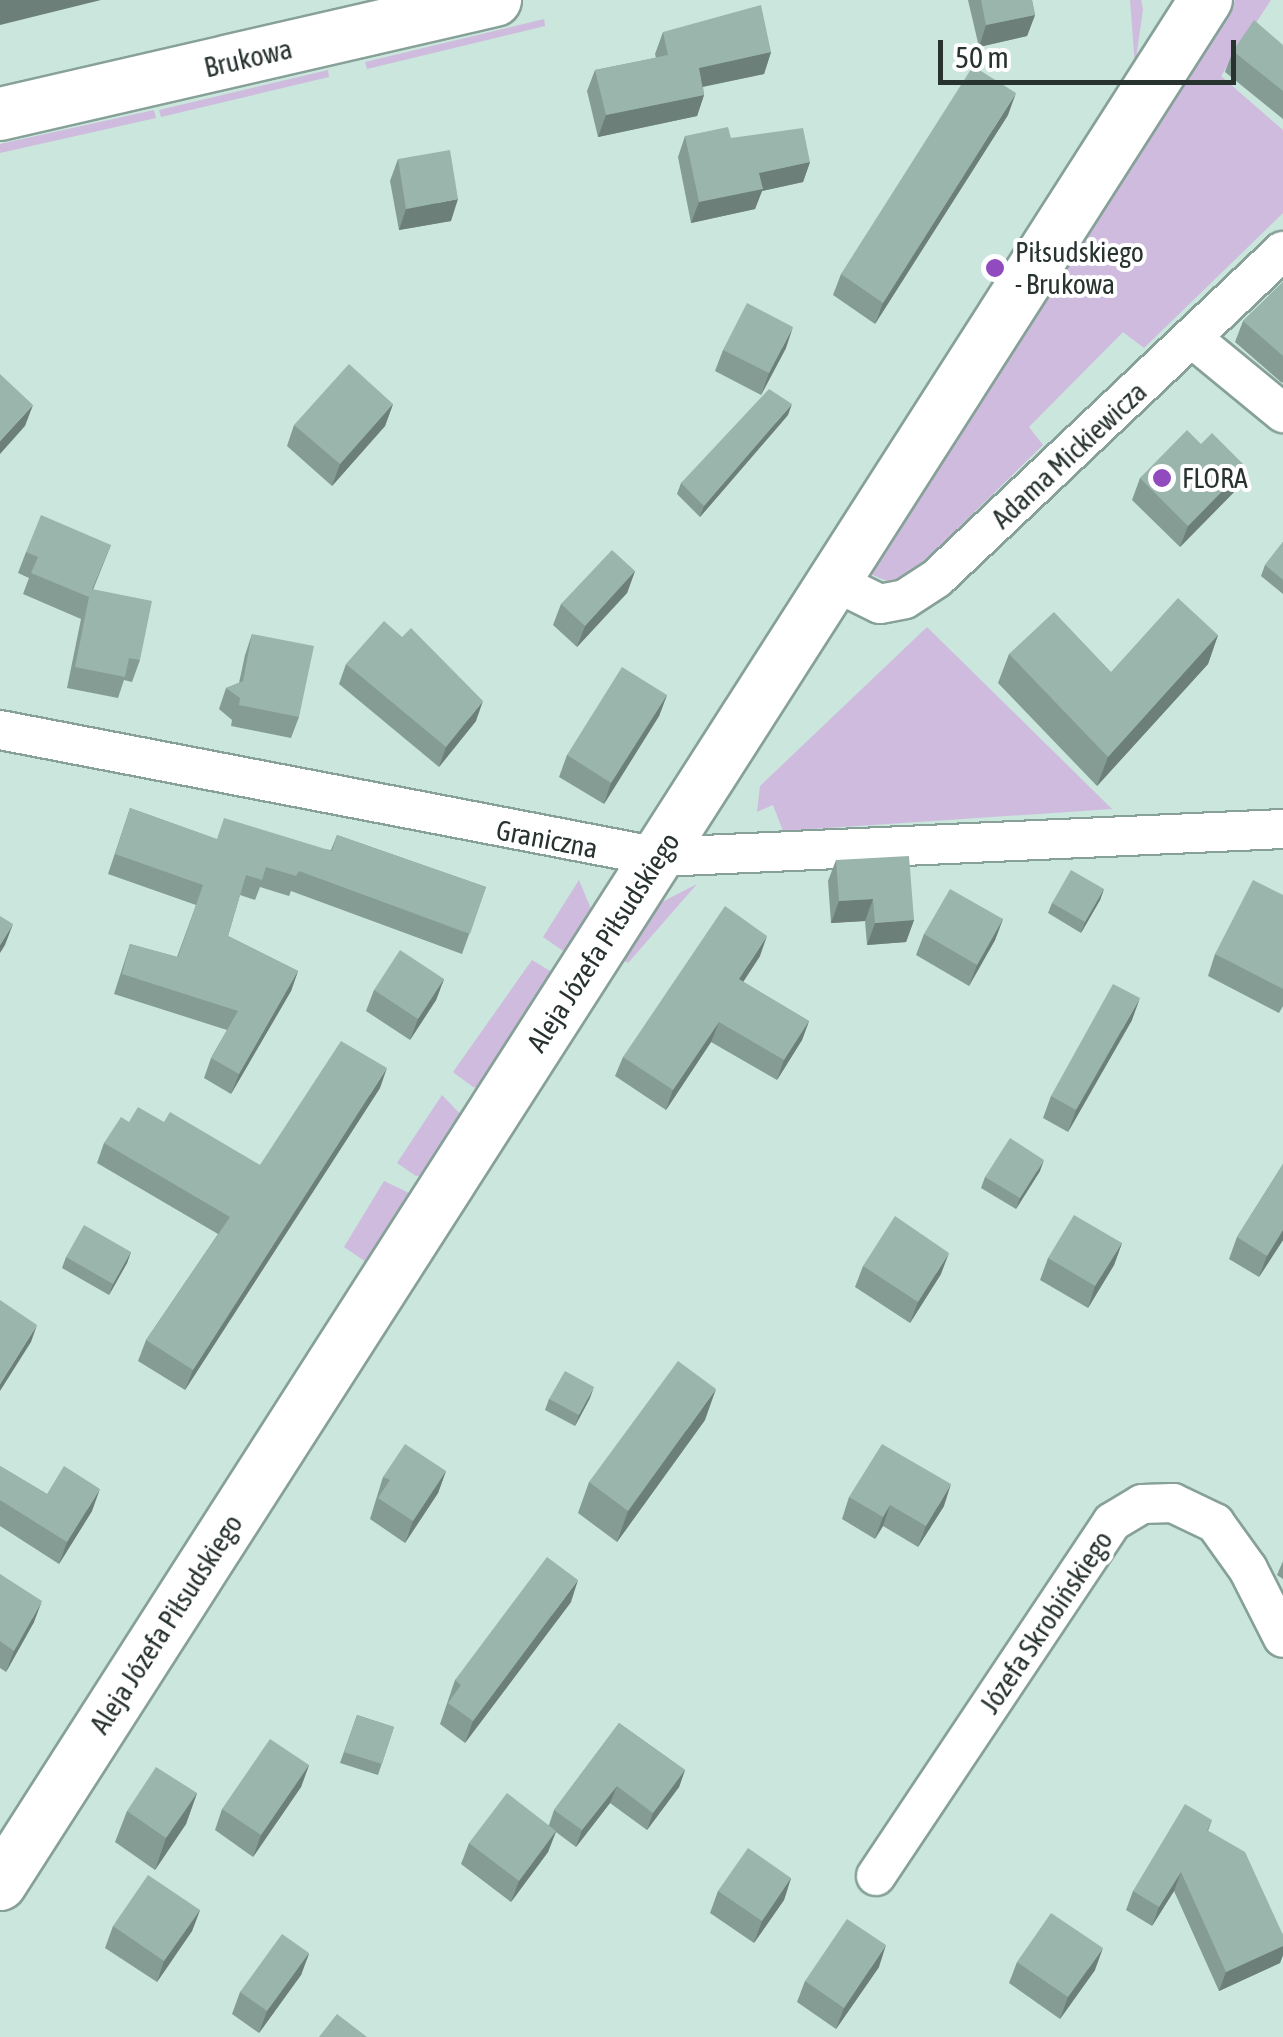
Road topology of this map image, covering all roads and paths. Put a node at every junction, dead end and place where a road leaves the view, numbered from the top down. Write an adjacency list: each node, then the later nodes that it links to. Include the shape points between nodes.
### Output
1 (495, 0): 3 (main road, Brukowa)
2 (1195, 5): 7 (main road, Aleja Józefa Piłsudskiego)
3 (0, 114)
4 (1283, 251): 5 (street, Adama Mickiewicza)
5 (1193, 339): 6 (street); 7 (street, Adama Mickiewicza, via 937,578 905,599 880,604)
6 (1283, 413)
7 (834, 581): 10 (main road, Aleja Józefa Piłsudskiego)
8 (0, 730): 10 (street, Graniczna)
9 (1283, 829): 10 (street, Graniczna)
10 (659, 857): 13 (main road, Aleja Józefa Piłsudskiego)
11 (1283, 1638): 12 (street, Józefa Skrobińskiego, via 1215,1523 1173,1502 1142,1504 1112,1522)
12 (876, 1876)
13 (0, 1884)

